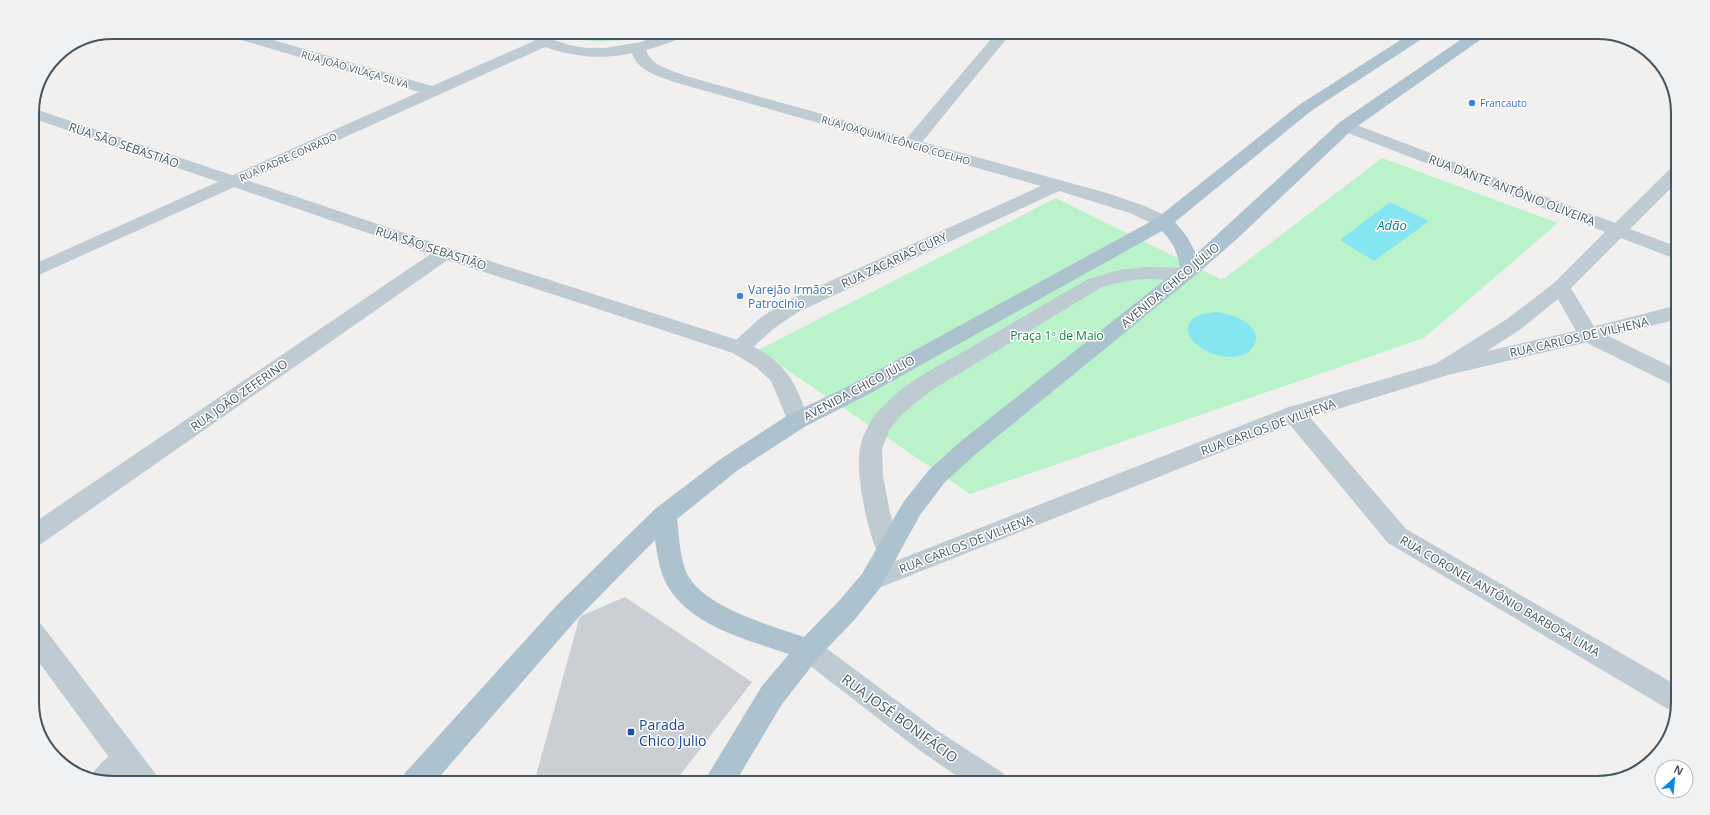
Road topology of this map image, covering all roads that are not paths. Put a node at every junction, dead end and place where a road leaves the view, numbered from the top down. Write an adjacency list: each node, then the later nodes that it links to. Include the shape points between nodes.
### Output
1 (253, 39): 10 (street, RUA JOÃO VILAÇA SILVA)
2 (533, 39): 10 (street, RUA PADRE CONRADO)
3 (541, 39): 8 (street, via 560,48 589,52)
4 (665, 39): 8 (street)
5 (999, 39): 13 (street)
6 (1429, 39): 9 (main road, via 1423,46)
7 (1459, 39): 9 (main road, AVENIDA CHICO JÚLIO)
8 (638, 48): 13 (street, RUA JOAQUIM LEÔNCIO COELHO, via 641,60 656,70 680,79)
9 (1429, 48): 12 (main road, AVENIDA CHICO JÚLIO); 17 (main road, AVENIDA CHICO JÚLIO, via 1304,108)
10 (434, 92): 15 (street, RUA PADRE CONRADO)
11 (39, 115): 15 (street, RUA SÃO SEBASTIÃO)
12 (1346, 126): 18 (street, RUA DANTE ANTÔNIO OLIVEIRA); 22 (main road, AVENIDA CHICO JÚLIO)
13 (911, 144): 16 (street, RUA JOAQUIM LEÔNCIO COELHO)
14 (1671, 178): 18 (street)
15 (233, 182): 20 (street, RUA SÃO SEBASTIÃO); 21 (street, RUA PADRE CONRADO)
16 (1057, 185): 17 (street, RUA JOAQUIM LEÔNCIO COELHO, via 1136,209); 26 (street, RUA ZACARIAS CURY, via 791,307 766,324)
17 (1164, 222): 22 (main road, via 1183,243 1188,256); 30 (main road, AVENIDA CHICO JÚLIO, via 859,390)
18 (1619, 230): 19 (street, RUA DANTE ANTÔNIO OLIVEIRA); 23 (street)
19 (1671, 251)
20 (446, 253): 26 (street, RUA SÃO SEBASTIÃO); 32 (street, RUA JOÃO ZEFERINO)
21 (39, 269)
22 (1187, 272): 33 (main road, AVENIDA CHICO JÚLIO, via 963,452 937,476 912,508); 33 (street, via 1120,276 1095,283 924,385 894,408 879,427 871,449 871,476)
23 (1561, 287): 25 (street); 27 (street, via 1514,324)
24 (1671, 314): 25 (street, RUA CARLOS DE VILHENA)
25 (1588, 336): 27 (street, RUA CARLOS DE VILHENA); 28 (street)
26 (740, 348): 30 (street, RUA SÃO SEBASTIÃO, via 760,358 776,372 787,390)
27 (1445, 368): 29 (street, RUA CARLOS DE VILHENA)
28 (1671, 376)
29 (1294, 414): 34 (street, RUA CARLOS DE VILHENA); 37 (street, RUA CORONEL ANTÔNIO BARBOSA LIMA, via 1397,536)
30 (798, 420): 31 (main road, AVENIDA CHICO JÚLIO, via 730,464)
31 (664, 516): 36 (main road, via 669,552 677,578 697,602 727,621); 41 (main road, AVENIDA CHICO JÚLIO, via 568,611)
32 (39, 532)
33 (888, 549): 34 (main road, AVENIDA CHICO JÚLIO)
34 (871, 581): 36 (main road, AVENIDA CHICO JÚLIO)
35 (39, 641): 38 (street)
36 (809, 650): 42 (main road, AVENIDA CHICO JÚLIO, via 772,695); 43 (street, RUA JOSÉ BONIFÁCIO, via 925,738)
37 (1671, 696)
38 (127, 758): 39 (street); 40 (street)
39 (109, 776)
40 (140, 776)
41 (421, 776)
42 (723, 776)
43 (981, 776)

